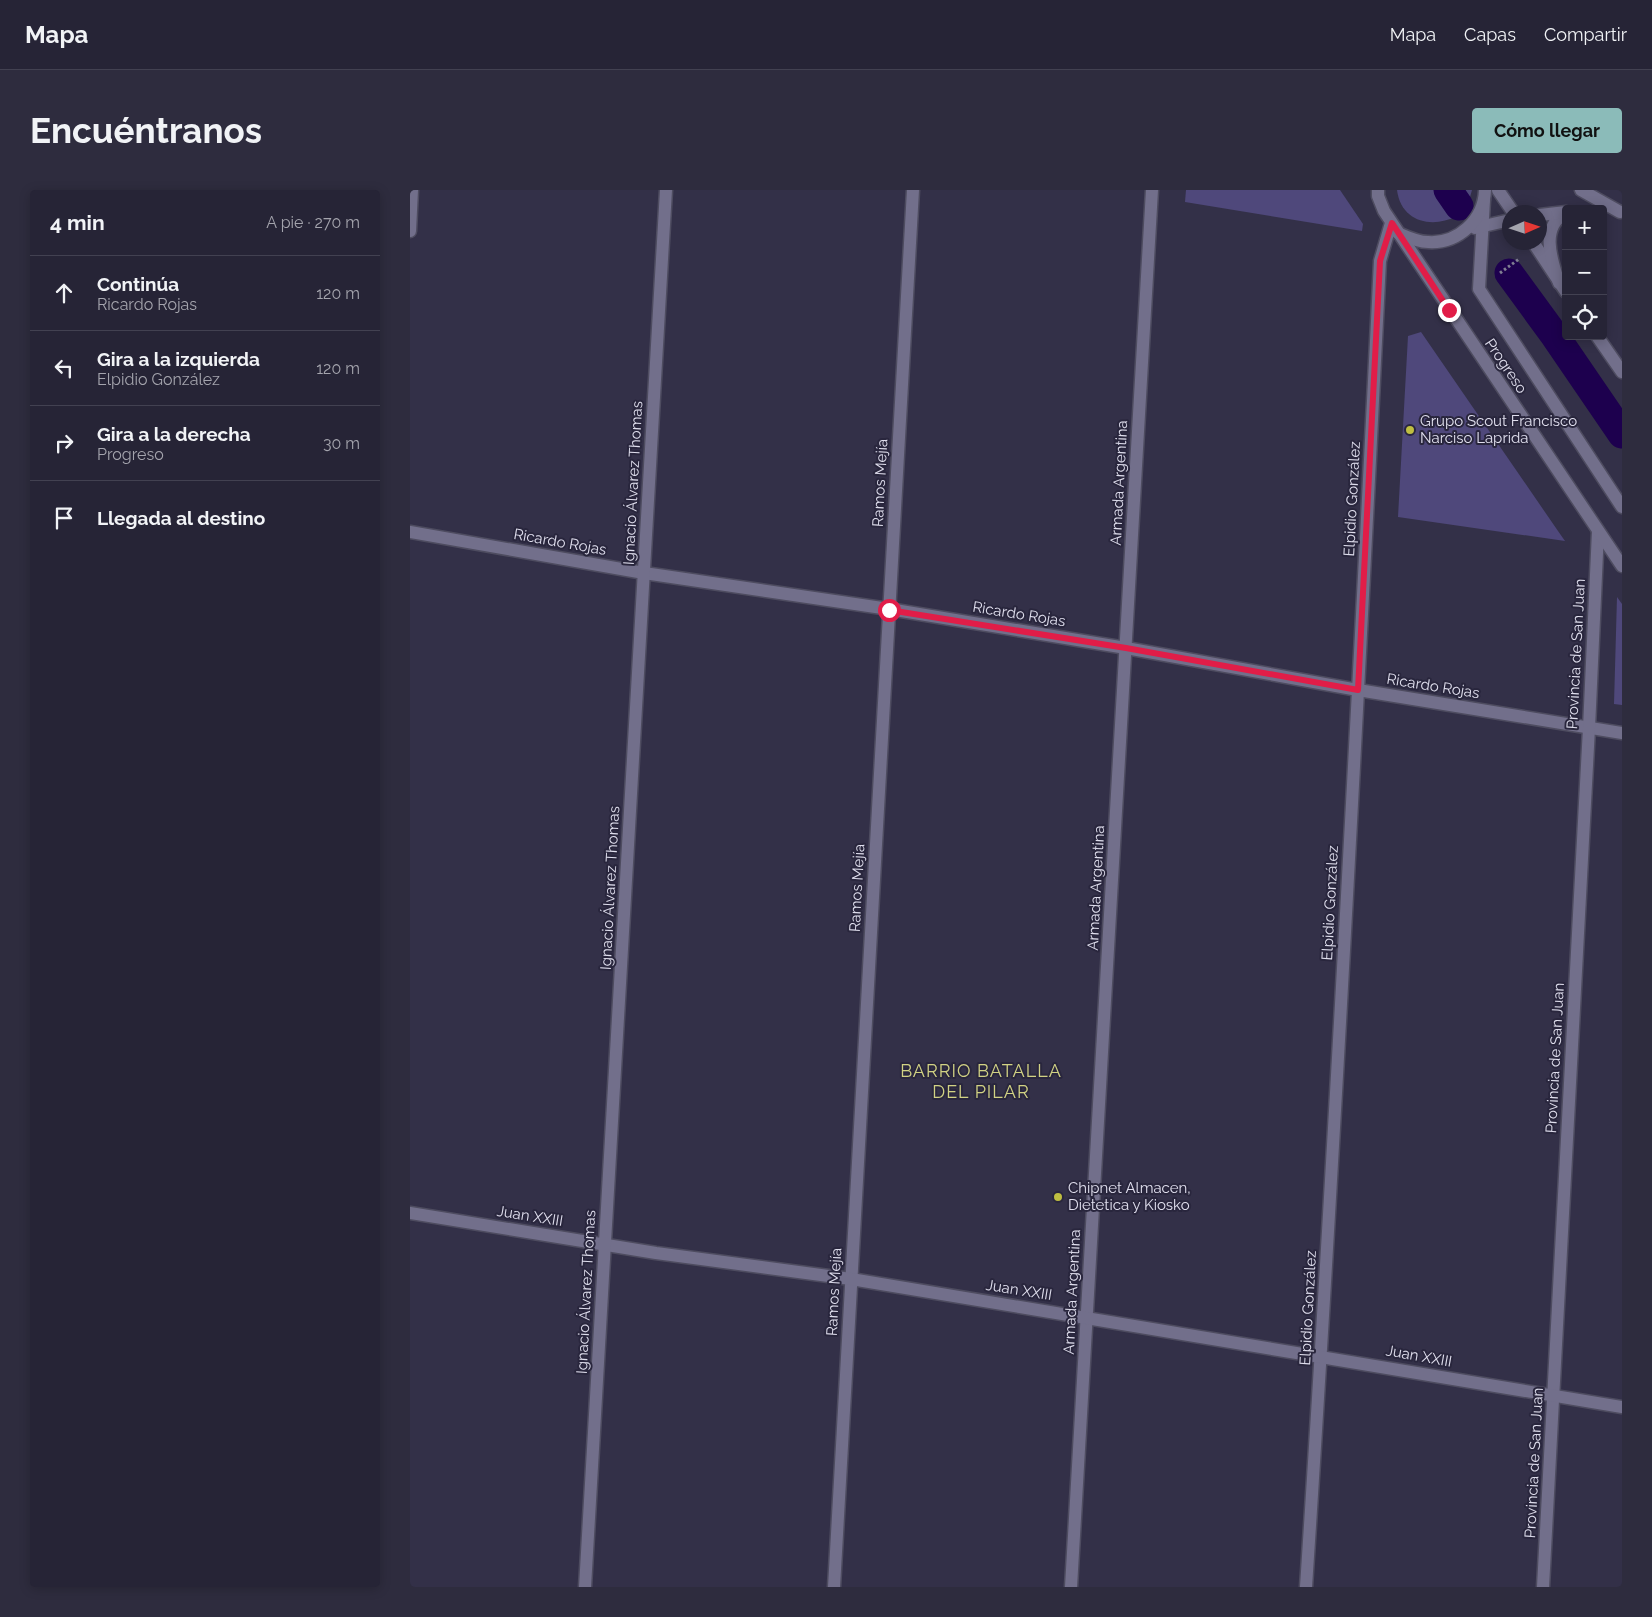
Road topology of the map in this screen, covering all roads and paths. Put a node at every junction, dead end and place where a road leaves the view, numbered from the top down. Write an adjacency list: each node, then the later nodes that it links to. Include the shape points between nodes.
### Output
1 (412, 190): 21 (street)
2 (666, 190): 30 (street, Ignacio Álvarez Thomas)
3 (913, 190): 31 (street, Ramos Mejía)
4 (1152, 190): 32 (street, Armada Argentina)
5 (1370, 190): 11 (street, Progreso)
6 (1378, 190): 11 (street)
7 (1498, 190): 10 (street)
8 (1581, 190): 13 (street)
9 (1485, 195): 18 (street, Progreso); 20 (street, via 1482,208)
10 (1508, 205)
11 (1384, 212): 19 (street, Progreso)
12 (1607, 212): 13 (street)
13 (1621, 212)
14 (1562, 213): 15 (street)
15 (1547, 214)
16 (1562, 215): 23 (street, via 1554,223 1550,239 1552,258)
17 (1502, 221): 18 (street)
18 (1483, 225): 20 (street); 26 (street, Progreso, via 1479,289)
19 (1395, 228): 20 (street, via 1413,239 1434,242 1454,238); 27 (street, Progreso); 33 (street, Elpidio González, via 1380,261)
20 (1466, 230)
21 (410, 231)
22 (1538, 250): 23 (street)
23 (1562, 287)
24 (1600, 340): 25 (street)
25 (1622, 372)
26 (1622, 507)
27 (1598, 531): 29 (street, Progreso); 34 (street, Provincia de San Juan)
28 (410, 532): 30 (street, Ricardo Rojas)
29 (1622, 566)
30 (644, 573): 31 (street, Ricardo Rojas); 37 (street, Ignacio Álvarez Thomas)
31 (889, 610): 32 (street, Ricardo Rojas); 38 (street, Ramos Mejía)
32 (1126, 648): 33 (street, Ricardo Rojas); 39 (street, Armada Argentina)
33 (1358, 690): 34 (street, Ricardo Rojas); 40 (street, Elpidio González)
34 (1589, 728): 35 (street, Ricardo Rojas); 41 (street, Provincia de San Juan)
35 (1622, 733)
36 (410, 1213): 37 (street, Juan XXIII)
37 (605, 1245): 38 (street, Juan XXIII); 43 (street, Ignacio Álvarez Thomas)
38 (851, 1279): 39 (street, Juan XXIII); 44 (street, Ramos Mejía)
39 (1087, 1318): 40 (street, Juan XXIII); 45 (street, Armada Argentina)
40 (1321, 1356): 41 (street, Juan XXIII); 46 (street, Elpidio González)
41 (1554, 1395): 42 (street, Juan XXIII); 47 (street, Provincia de San Juan)
42 (1622, 1407)
43 (585, 1587)
44 (834, 1587)
45 (1071, 1587)
46 (1306, 1587)
47 (1543, 1587)

